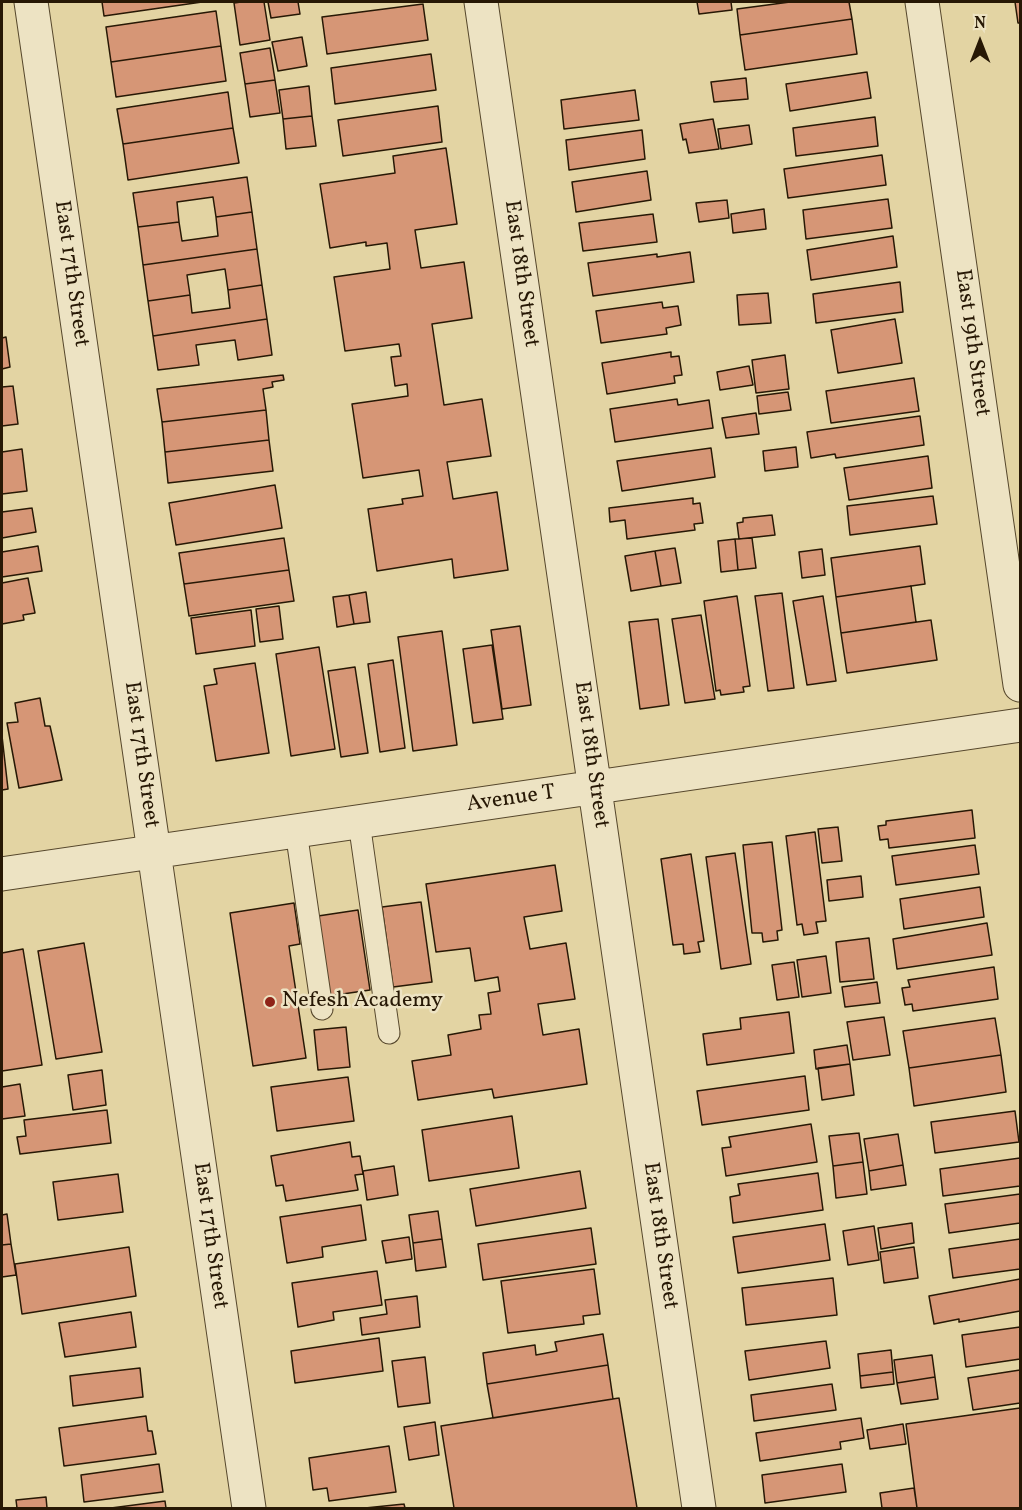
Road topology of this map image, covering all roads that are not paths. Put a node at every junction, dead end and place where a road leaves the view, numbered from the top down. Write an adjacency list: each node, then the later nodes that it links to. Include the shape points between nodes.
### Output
1 (31, 2): 9 (street, East 17th Street)
2 (481, 2): 6 (street, East 18th Street)
3 (922, 2): 4 (street, East 19th Street)
4 (1020, 685)
5 (1020, 725): 6 (street, Avenue T)
6 (595, 788): 7 (street, Avenue T); 14 (street, East 18th Street)
7 (359, 822): 8 (street, Avenue T); 12 (lane)
8 (296, 831): 9 (street, Avenue T); 11 (lane)
9 (154, 851): 10 (street, Avenue T); 13 (street, East 17th Street)
10 (2, 874)
11 (321, 1009)
12 (389, 1033)
13 (249, 1509)
14 (699, 1509)

